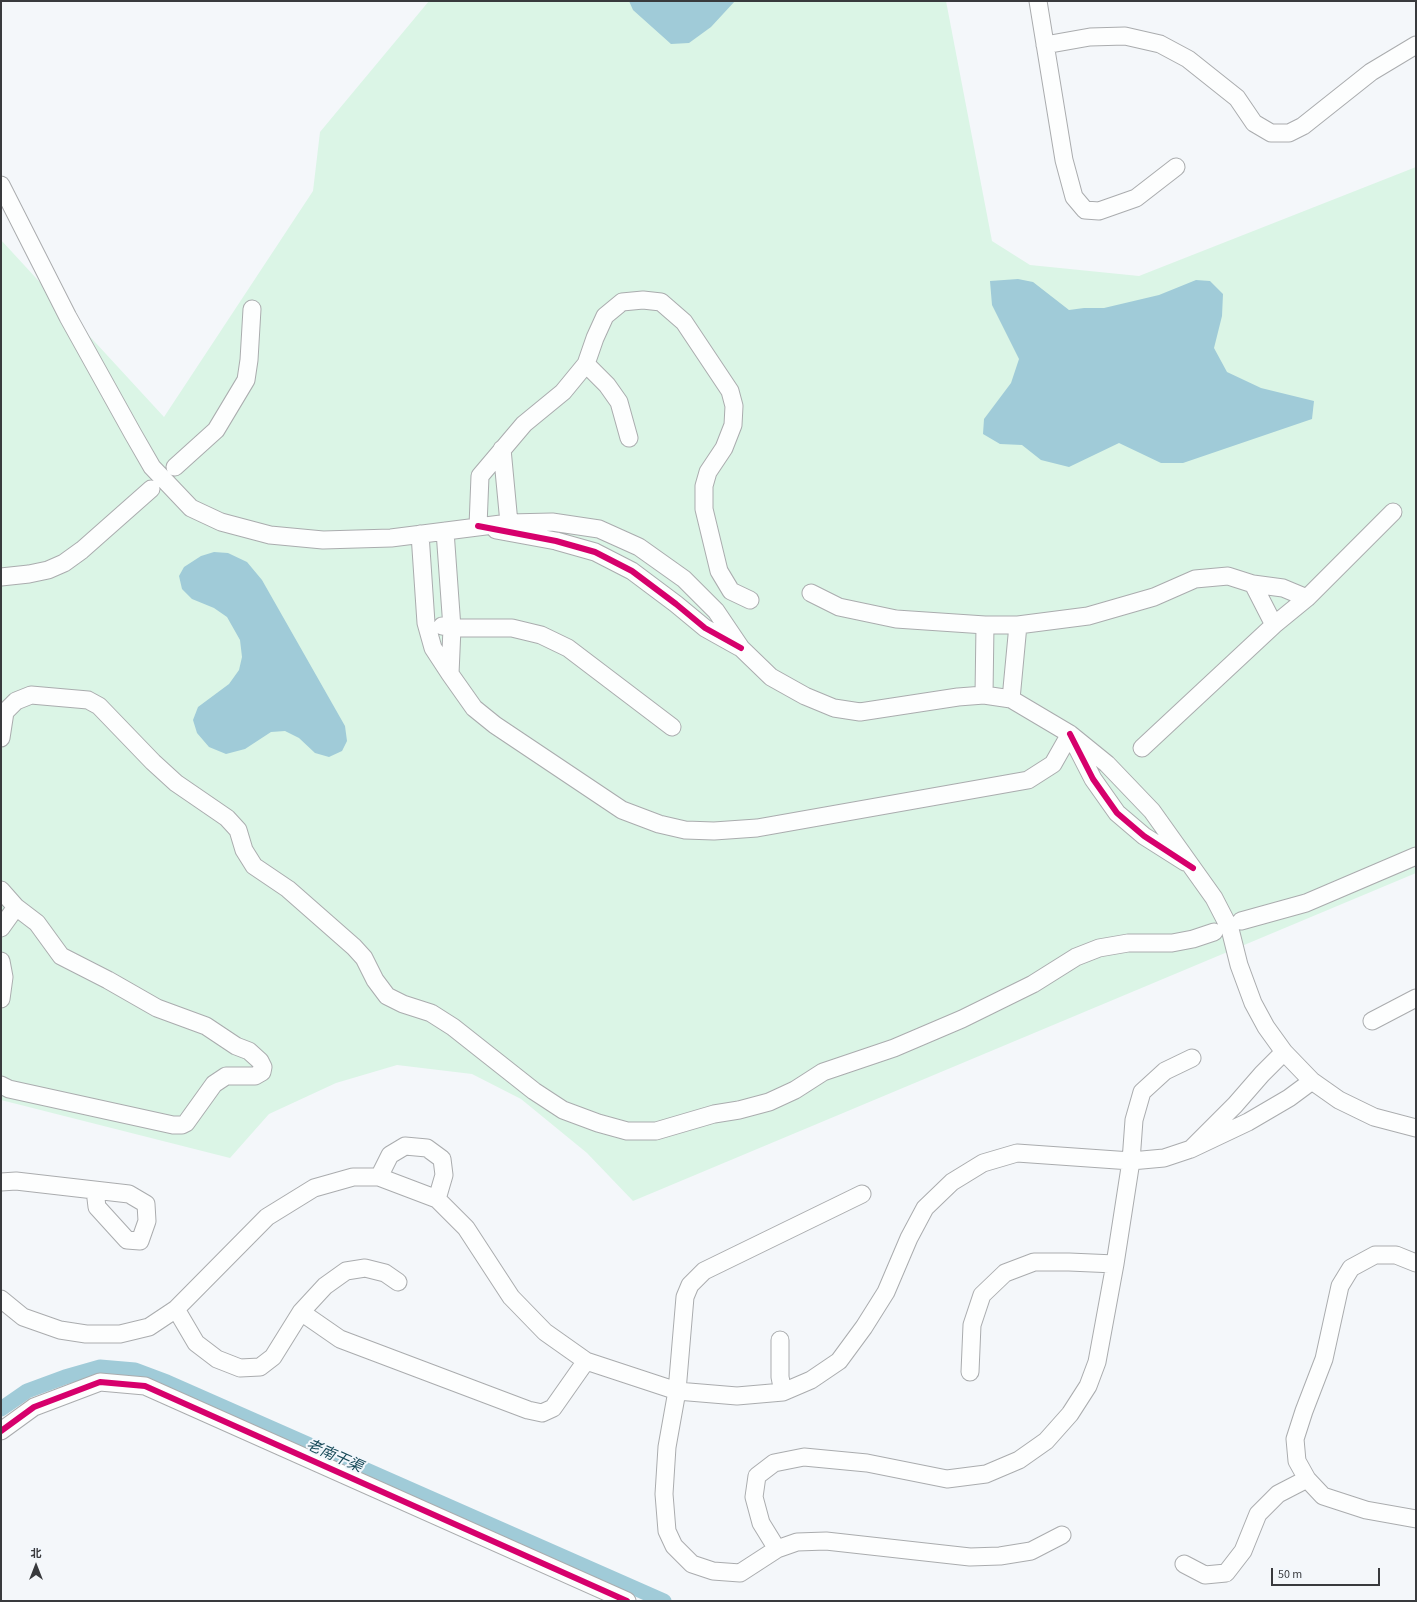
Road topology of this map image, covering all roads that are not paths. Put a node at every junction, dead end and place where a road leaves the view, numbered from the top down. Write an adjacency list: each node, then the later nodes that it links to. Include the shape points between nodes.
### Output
1 (1038, 1): 2 (street)
2 (1045, 45): 3 (street, via 1090,37 1125,36 1160,44 1188,59 1237,98 1254,123 1272,133 1289,133 1303,126 1371,72); 4 (street, via 1064,160 1074,197 1085,210 1099,211 1136,198)
3 (1416, 46)
4 (1176, 168)
5 (1, 185): 16 (street, via 68,317 133,434 152,466 190,508 220,522 270,535 323,540 391,538)
6 (252, 309): 10 (street, via 246,380 216,430)
7 (586, 364): 8 (street, via 607,385 619,402); 9 (street, via 563,392 524,424); 21 (street, via 605,316 622,302 661,302 684,322 730,391 734,406 733,425 724,448 708,472 704,486 704,509 720,571 731,591)
8 (628, 438)
9 (502, 449): 13 (street); 14 (street, via 480,476)
10 (175, 467)
11 (151, 489): 17 (street, via 64,563 36,573)
12 (1393, 512): 20 (street)
13 (509, 523): 14 (street); 27 (street, via 552,522 599,529 639,547 684,579 716,611)
14 (478, 526): 15 (street); 27 (street, via 556,541 595,552 632,571 705,628)
15 (445, 531): 16 (street); 26 (street)
16 (420, 534): 22 (street)
17 (1, 577)
18 (1253, 584): 20 (street, via 1283,588); 23 (street, via 1228,576 1194,579 1154,597 1088,616); 24 (street)
19 (811, 593): 25 (street, via 839,607 896,619)
20 (1307, 598): 24 (street)
21 (750, 600)
22 (426, 623): 26 (street); 28 (street, via 433,648)
23 (1018, 624): 25 (street); 30 (street)
24 (1274, 625): 34 (street)
25 (985, 626): 29 (street)
26 (452, 628): 28 (street); 31 (street, via 512,628 541,635 568,648)
27 (741, 648): 29 (street, via 771,676 805,696 834,708 860,712)
28 (450, 674): 32 (street, via 474,708 495,725 622,810 659,824 685,830 757,828 1028,780 1053,764)
29 (984, 695): 30 (street)
30 (1011, 699): 32 (street)
31 (672, 727)
32 (1070, 734): 36 (street, via 1107,764 1152,811); 36 (street, via 1093,779 1117,814 1144,836)
33 (1, 738): 41 (street, via 5,712 16,701 31,695 88,700 99,706 159,768 227,818 238,830 244,850 254,866 288,889 354,947 364,958 387,996 431,1013 453,1027 534,1092 563,1110 627,1131 656,1131 714,1114 769,1102 795,1090 823,1072 894,1048 962,1019 1033,984 1076,957 1099,948 1128,943 1172,943)
34 (1142, 748)
35 (1416, 856): 39 (street, via 1306,903)
36 (1193, 868): 46 (street, via 1214,898 1230,929 1239,965 1253,1003)
37 (1, 890): 38 (street)
38 (16, 907): 40 (street); 49 (street, via 37,923 61,956 157,1008 206,1026 236,1046 249,1051 260,1060 263,1067 262,1072 255,1076 226,1076 214,1084 182,1125 9,1089)
39 (1241, 921)
40 (1, 928)
41 (1214, 932)
42 (1, 961): 44 (street, via 4,977)
43 (1416, 998): 45 (street)
44 (1, 999)
45 (1372, 1021)
46 (1284, 1052): 48 (street); 50 (street)
47 (1192, 1058): 54 (street, via 1165,1071 1142,1092 1134,1120)
48 (1312, 1081): 51 (street, via 1290,1098); 52 (street, via 1339,1100 1374,1117)
49 (1, 1085)
50 (1235, 1105): 51 (street); 53 (street)
51 (1248, 1122): 53 (street)
52 (1416, 1128)
53 (1191, 1149): 54 (street, via 1164,1158)
54 (1131, 1161): 61 (street); 70 (street, via 1017,1153 983,1163 952,1182 925,1208 886,1292 839,1362 811,1380)
55 (379, 1177): 59 (street); 59 (street, via 390,1155 405,1146 427,1148 442,1159 444,1175); 64 (street, via 352,1177 314,1188 267,1217)
56 (1, 1182): 57 (street, via 16,1181)
57 (95, 1190)
58 (862, 1194): 69 (street, via 704,1270 690,1285 685,1297)
59 (437, 1199): 67 (street, via 466,1228 511,1297 545,1332)
60 (1416, 1263): 72 (street, via 1396,1255 1375,1255 1351,1268 1340,1286 1324,1359 1295,1439 1297,1461)
61 (1115, 1264): 68 (street, via 1034,1262 1005,1273 982,1295 972,1325); 75 (street, via 1097,1362 1088,1386 1073,1409 1046,1441 1018,1460 986,1474 947,1479 867,1463 804,1457 774,1463 757,1476 754,1497 761,1523)
62 (398, 1282): 65 (street, via 385,1273 365,1268 346,1272 325,1286)
63 (1, 1298): 64 (street, via 23,1317 60,1330 86,1334 120,1334 149,1327)
64 (176, 1310): 65 (street, via 196,1343 217,1359 240,1368 260,1367 273,1357)
65 (301, 1312): 67 (street, via 340,1339 528,1410 542,1412 553,1408)
66 (780, 1340): 70 (street, via 780,1377)
67 (586, 1362): 69 (street)
68 (970, 1372)
69 (677, 1392): 70 (street, via 737,1396); 75 (street, via 667,1447 664,1494 667,1531 674,1546 692,1564 713,1571 740,1573)
70 (783, 1392)
71 (1, 1432): 77 (street, via 34,1407 100,1382 145,1386)
72 (1307, 1479): 73 (street, via 1323,1496 1366,1510); 76 (street, via 1278,1494 1258,1514 1243,1551 1226,1573 1205,1575)
73 (1416, 1519)
74 (1062, 1535): 75 (street, via 1031,1551 970,1558 826,1540 797,1542)
75 (777, 1550)
76 (1184, 1564)
77 (627, 1601)

